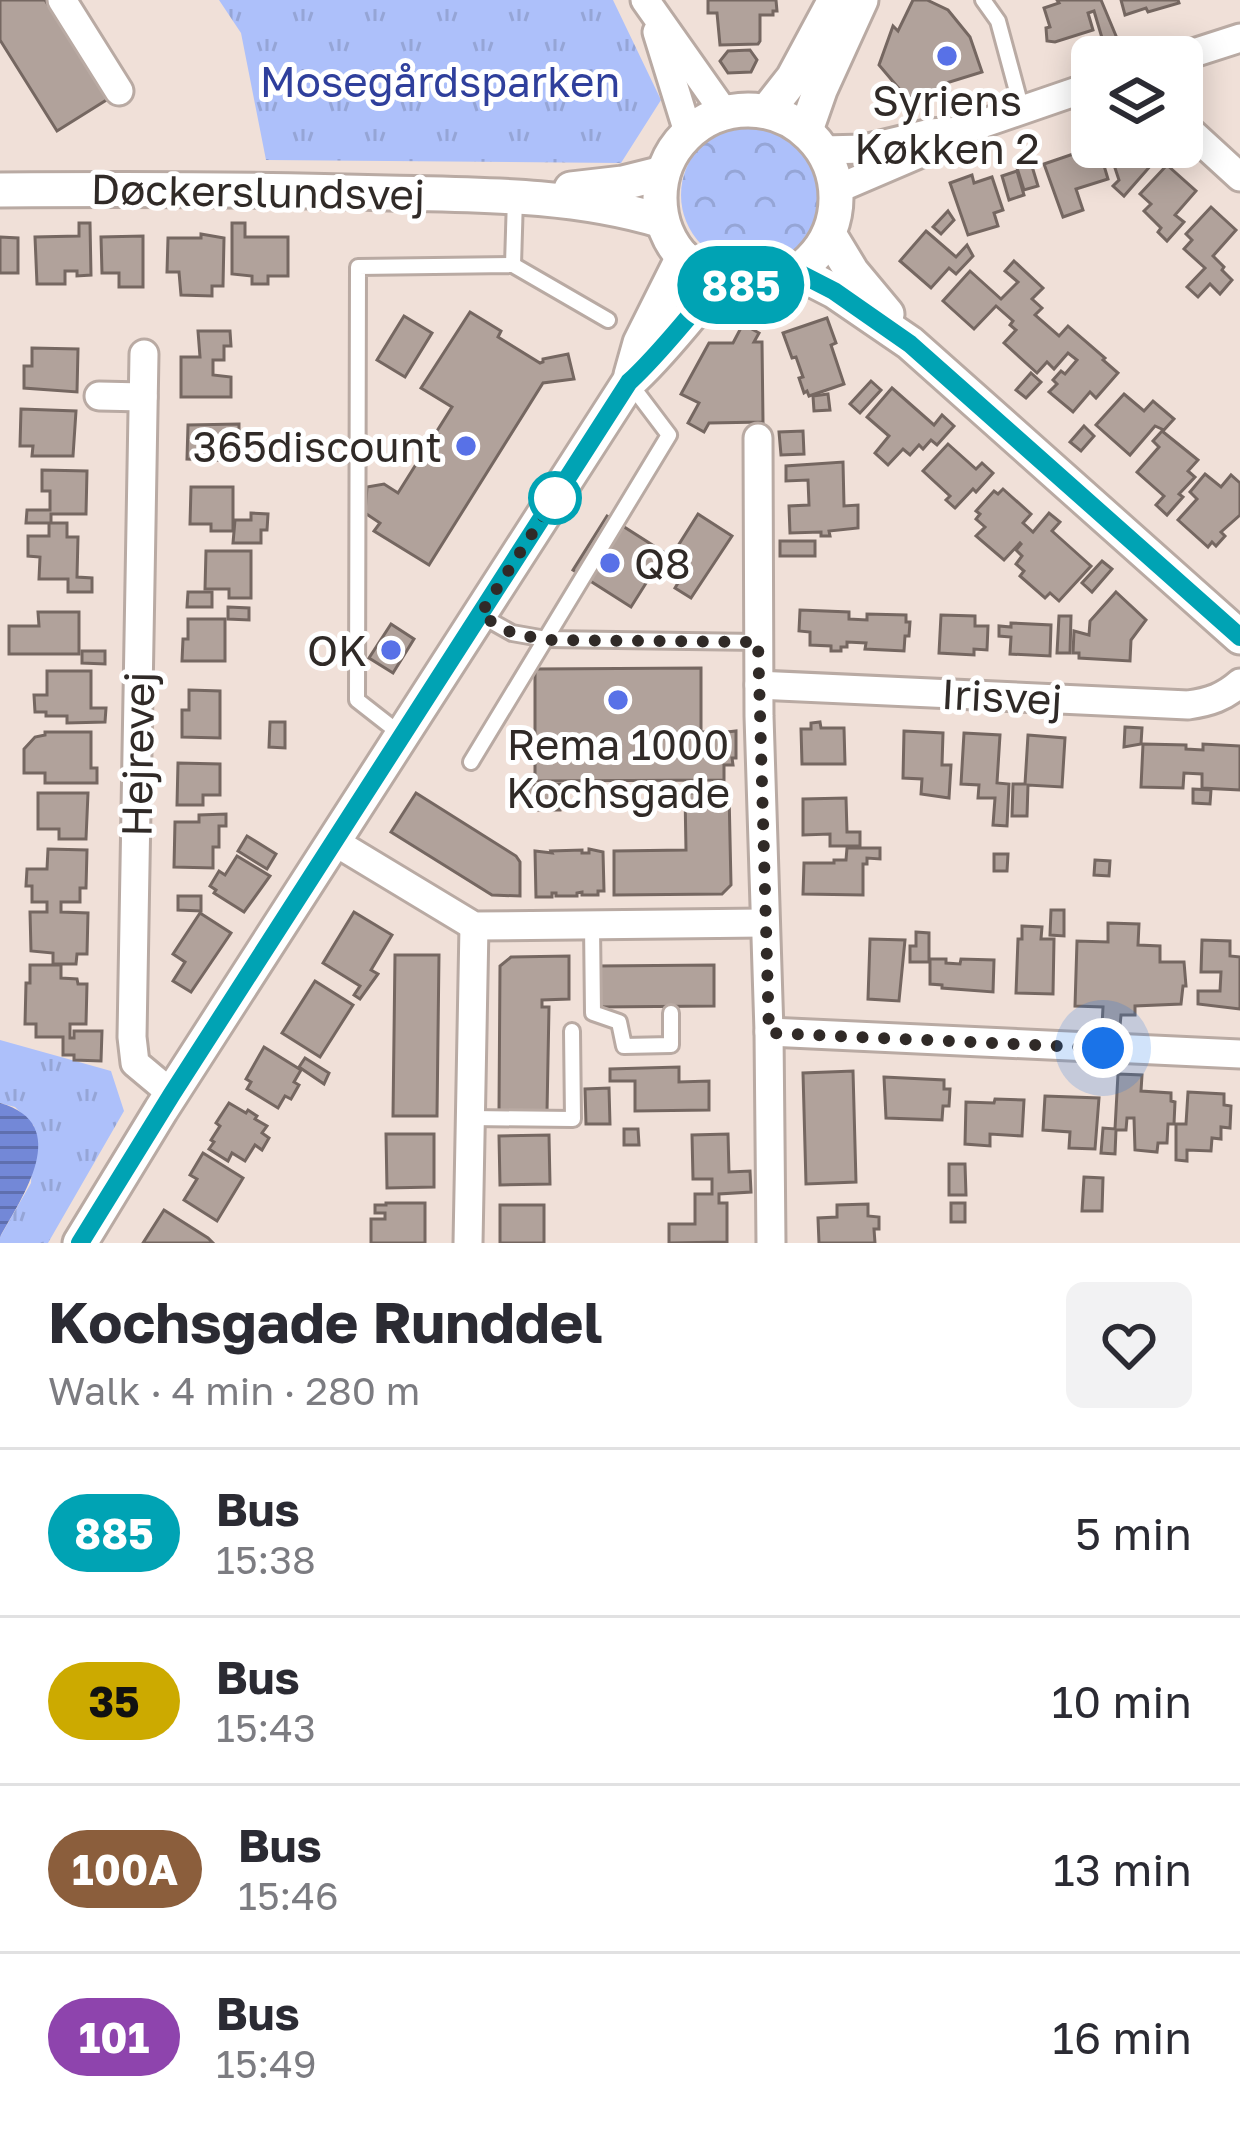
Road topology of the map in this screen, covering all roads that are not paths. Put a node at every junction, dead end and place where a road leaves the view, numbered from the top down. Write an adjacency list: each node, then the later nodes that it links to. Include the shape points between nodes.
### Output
1 (62, 0): 8 (street)
2 (835, 0): 11 (street)
3 (861, 0): 15 (street, via 820,90)
4 (983, 0): 10 (lane, via 998,21)
5 (648, 5): 12 (street); 14 (street)
6 (1240, 38): 7 (street)
7 (1203, 50)
8 (118, 91)
9 (1071, 93): 10 (street)
10 (1022, 110): 13 (street)
11 (767, 111): 12 (street); 15 (street)
12 (724, 112): 14 (street)
13 (961, 131): 15 (street, via 864,149); 19 (street)
14 (688, 133): 17 (street)
15 (815, 140): 19 (street)
16 (1203, 143): 18 (street)
17 (663, 173): 21 (street, Døckerslundsvej); 22 (street)
18 (1240, 176)
19 (837, 189): 23 (street)
20 (0, 190): 21 (street, Døckerslundsvej)
21 (515, 195): 22 (street, Døckerslundsvej); 25 (lane)
22 (662, 220): 24 (street)
23 (829, 234): 26 (street); 29 (street)
24 (683, 257): 27 (street); 31 (street)
25 (513, 265): 28 (lane); 41 (lane, via 358,267 357,700)
26 (797, 272): 27 (street, via 760,286); 29 (street)
27 (720, 282): 31 (street)
28 (608, 320)
29 (910, 344): 36 (street)
30 (144, 354): 33 (street, Hejrevej)
31 (629, 382): 35 (street); 37 (lane, via 670,435)
32 (99, 396): 33 (street)
33 (143, 397): 51 (street, Hejrevej, via 131,1037 135,1064)
34 (758, 438): 38 (street)
35 (480, 615): 37 (lane); 41 (street)
36 (1240, 637)
37 (546, 640): 38 (lane); 42 (lane)
38 (758, 642): 40 (street)
39 (1240, 683): 40 (street, Irisvej, via 1188,705)
40 (759, 685): 44 (street)
41 (403, 736): 43 (street)
42 (471, 762)
43 (335, 842): 46 (street); 51 (street)
44 (765, 923): 45 (street); 49 (street)
45 (592, 925): 46 (street); 47 (lane, via 592,1013 619,1022 624,1046 671,1045)
46 (474, 926): 52 (street)
47 (671, 1013)
48 (572, 1031): 52 (lane, via 573,1119)
49 (769, 1033): 50 (street); 55 (street)
50 (1240, 1054)
51 (172, 1094): 53 (street)
52 (470, 1118): 54 (street)
53 (80, 1243)
54 (468, 1243)
55 (771, 1243)

